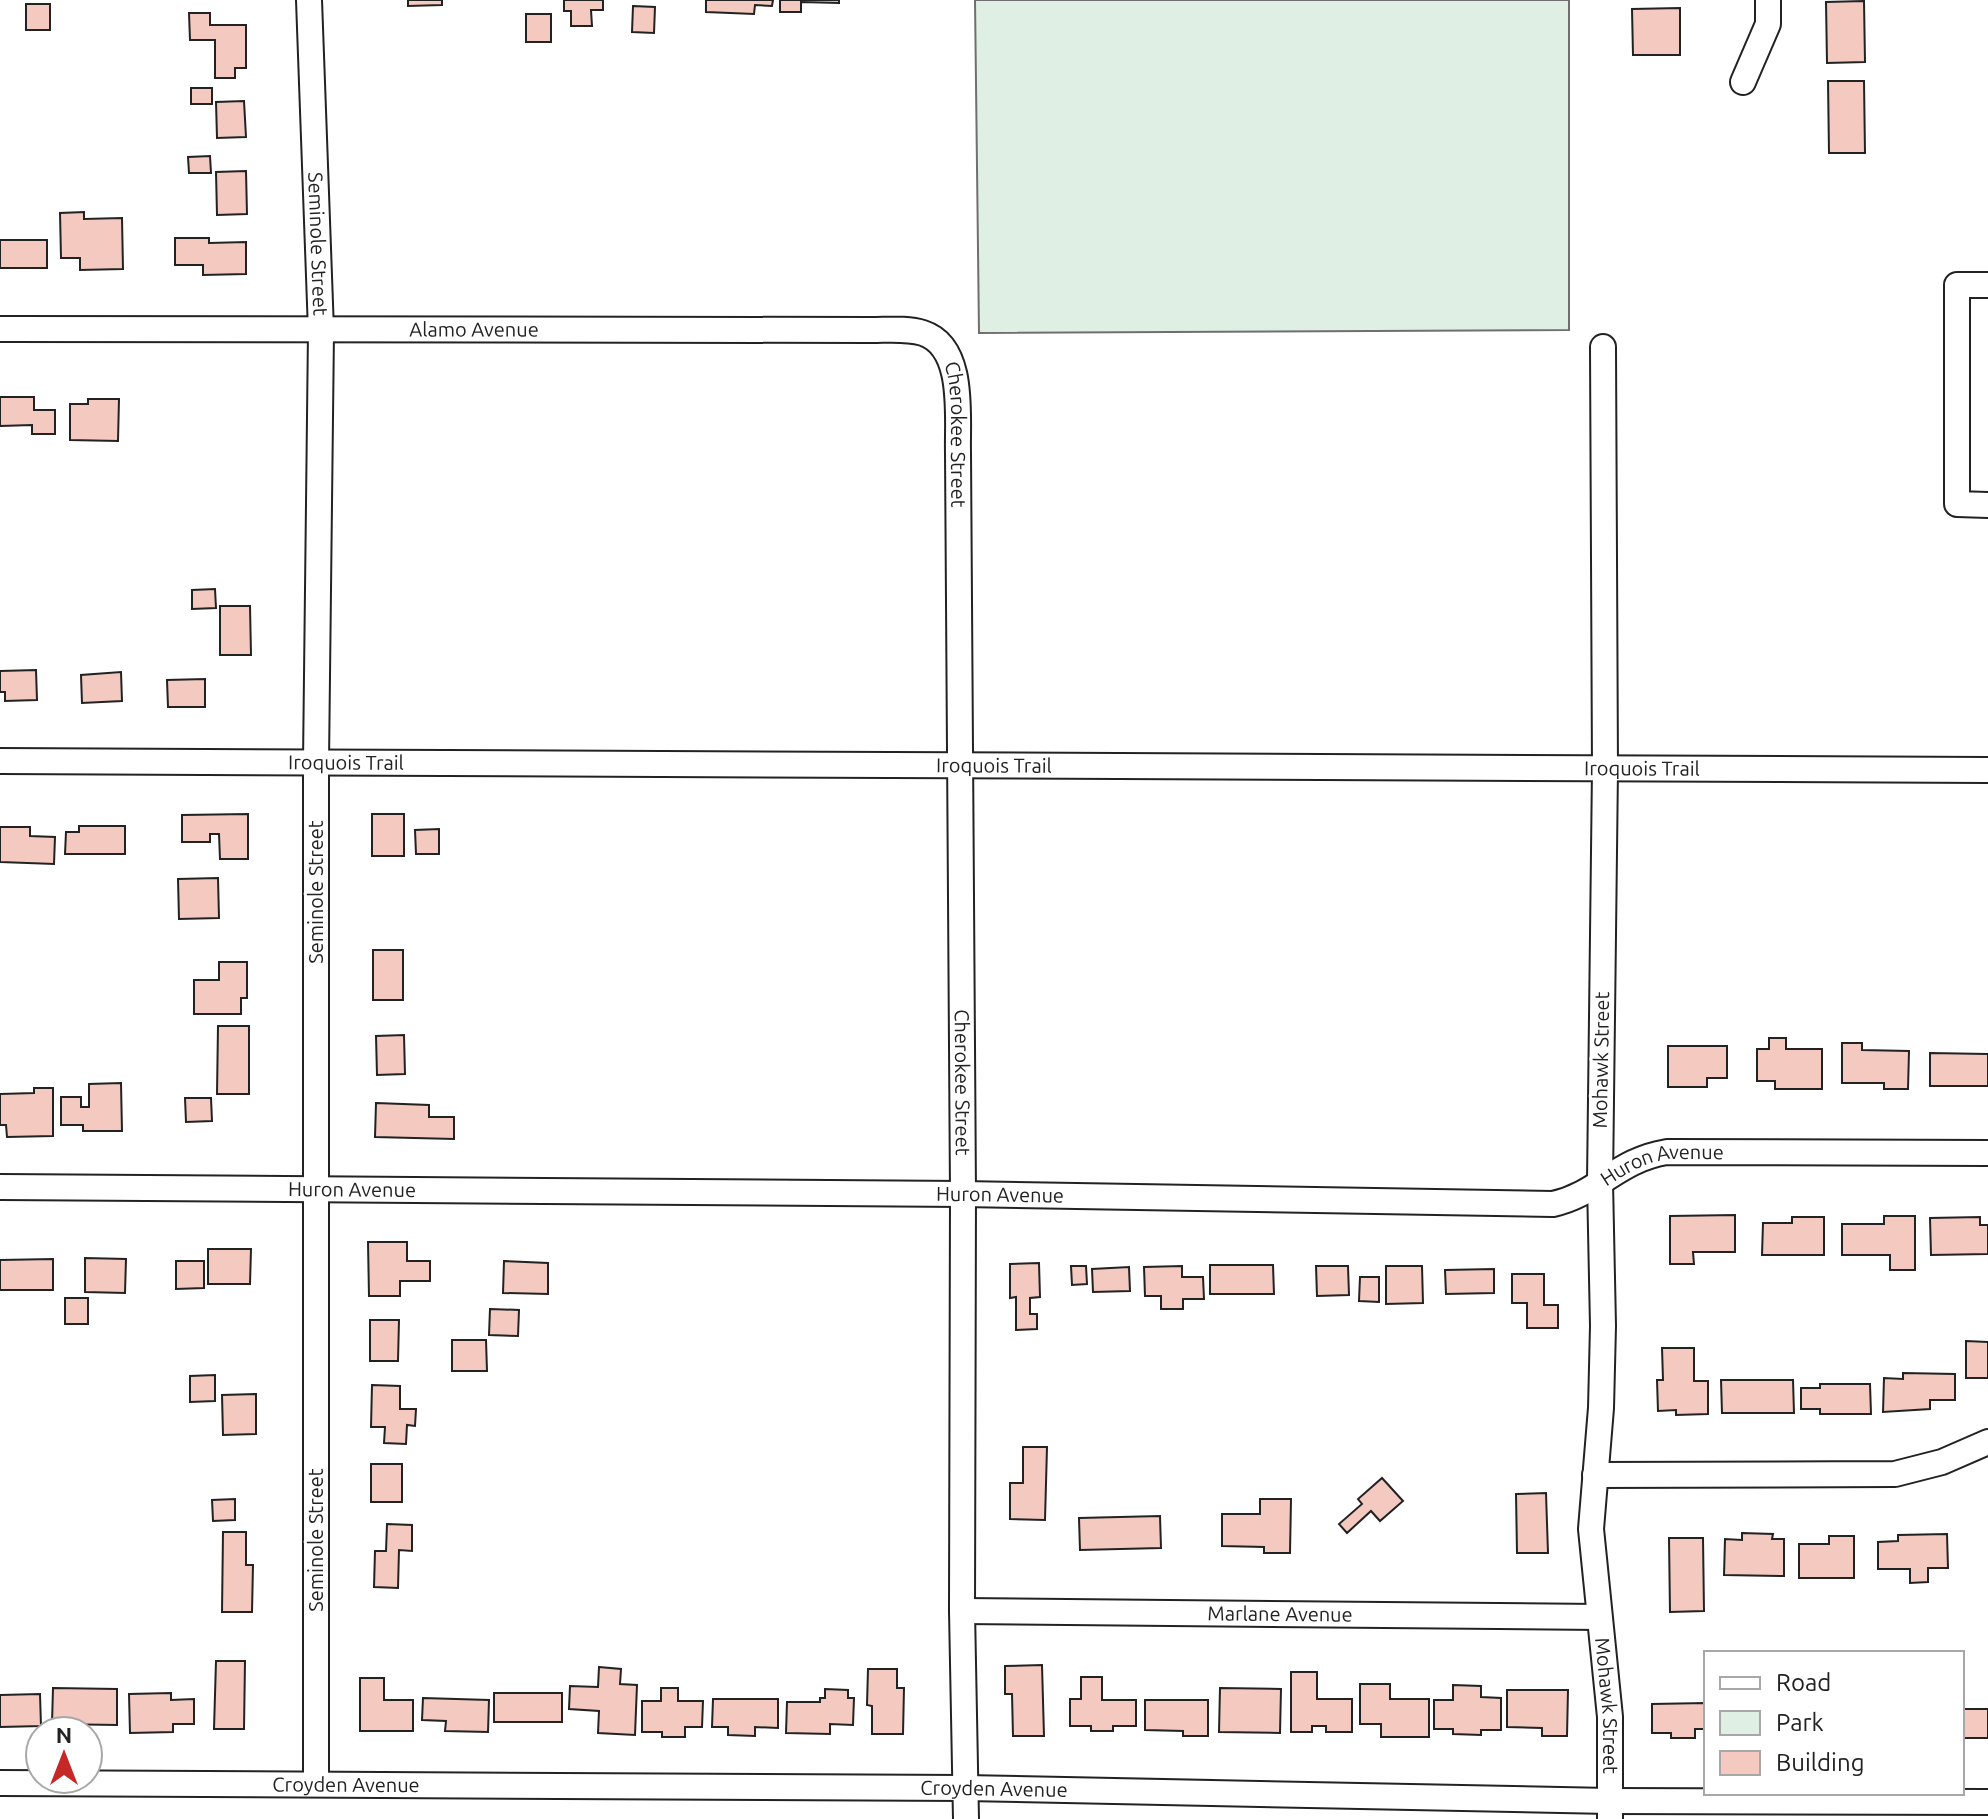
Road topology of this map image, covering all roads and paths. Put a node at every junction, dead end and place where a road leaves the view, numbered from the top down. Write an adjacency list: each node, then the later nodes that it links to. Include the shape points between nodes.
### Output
1 (309, 0): 6 (street, Seminole Street)
2 (1768, 0): 3 (street, via 1768,24)
3 (1743, 82)
4 (1988, 285): 9 (street, via 1957,285 1957,504)
5 (0, 329): 6 (street, Alamo Avenue)
6 (321, 331): 8 (street, Alamo Avenue, via 872,330 925,334); 11 (street, Seminole Street)
7 (1603, 347): 13 (street, Mohawk Street)
8 (942, 348): 12 (street, Cherokee Street, via 956,378)
9 (1988, 505)
10 (0, 761): 11 (street, Iroquois Trail)
11 (316, 762): 12 (street, Iroquois Trail); 18 (street, Seminole Street)
12 (959, 766): 13 (street, Iroquois Trail); 19 (street, Cherokee Street)
13 (1605, 769): 14 (street, Iroquois Trail); 16 (street, Mohawk Street)
14 (1988, 770)
15 (1988, 1153): 16 (street, Huron Avenue, via 1667,1152 1634,1160)
16 (1600, 1182): 19 (street, Huron Avenue, via 1570,1200 1542,1204); 21 (street, Mohawk Street, via 1603,1340)
17 (0, 1187): 18 (street, Huron Avenue)
18 (316, 1190): 19 (street, Huron Avenue); 25 (street, Seminole Street)
19 (963, 1194): 22 (street, Cherokee Street)
20 (1988, 1442): 21 (street, via 1919,1470 1884,1475)
21 (1595, 1475): 23 (street, Mohawk Street, via 1591,1529)
22 (962, 1611): 23 (street, Marlane Avenue); 26 (street, Cherokee Street)
23 (1599, 1617): 28 (street, Mohawk Street, via 1610,1717)
24 (0, 1783): 25 (street, Croyden Avenue)
25 (316, 1784): 26 (street, Croyden Avenue)
26 (965, 1788): 28 (street, Croyden Avenue); 29 (street, Cherokee Street)
27 (1988, 1802): 28 (street, Croyden Avenue)
28 (1610, 1810)
29 (966, 1819)

